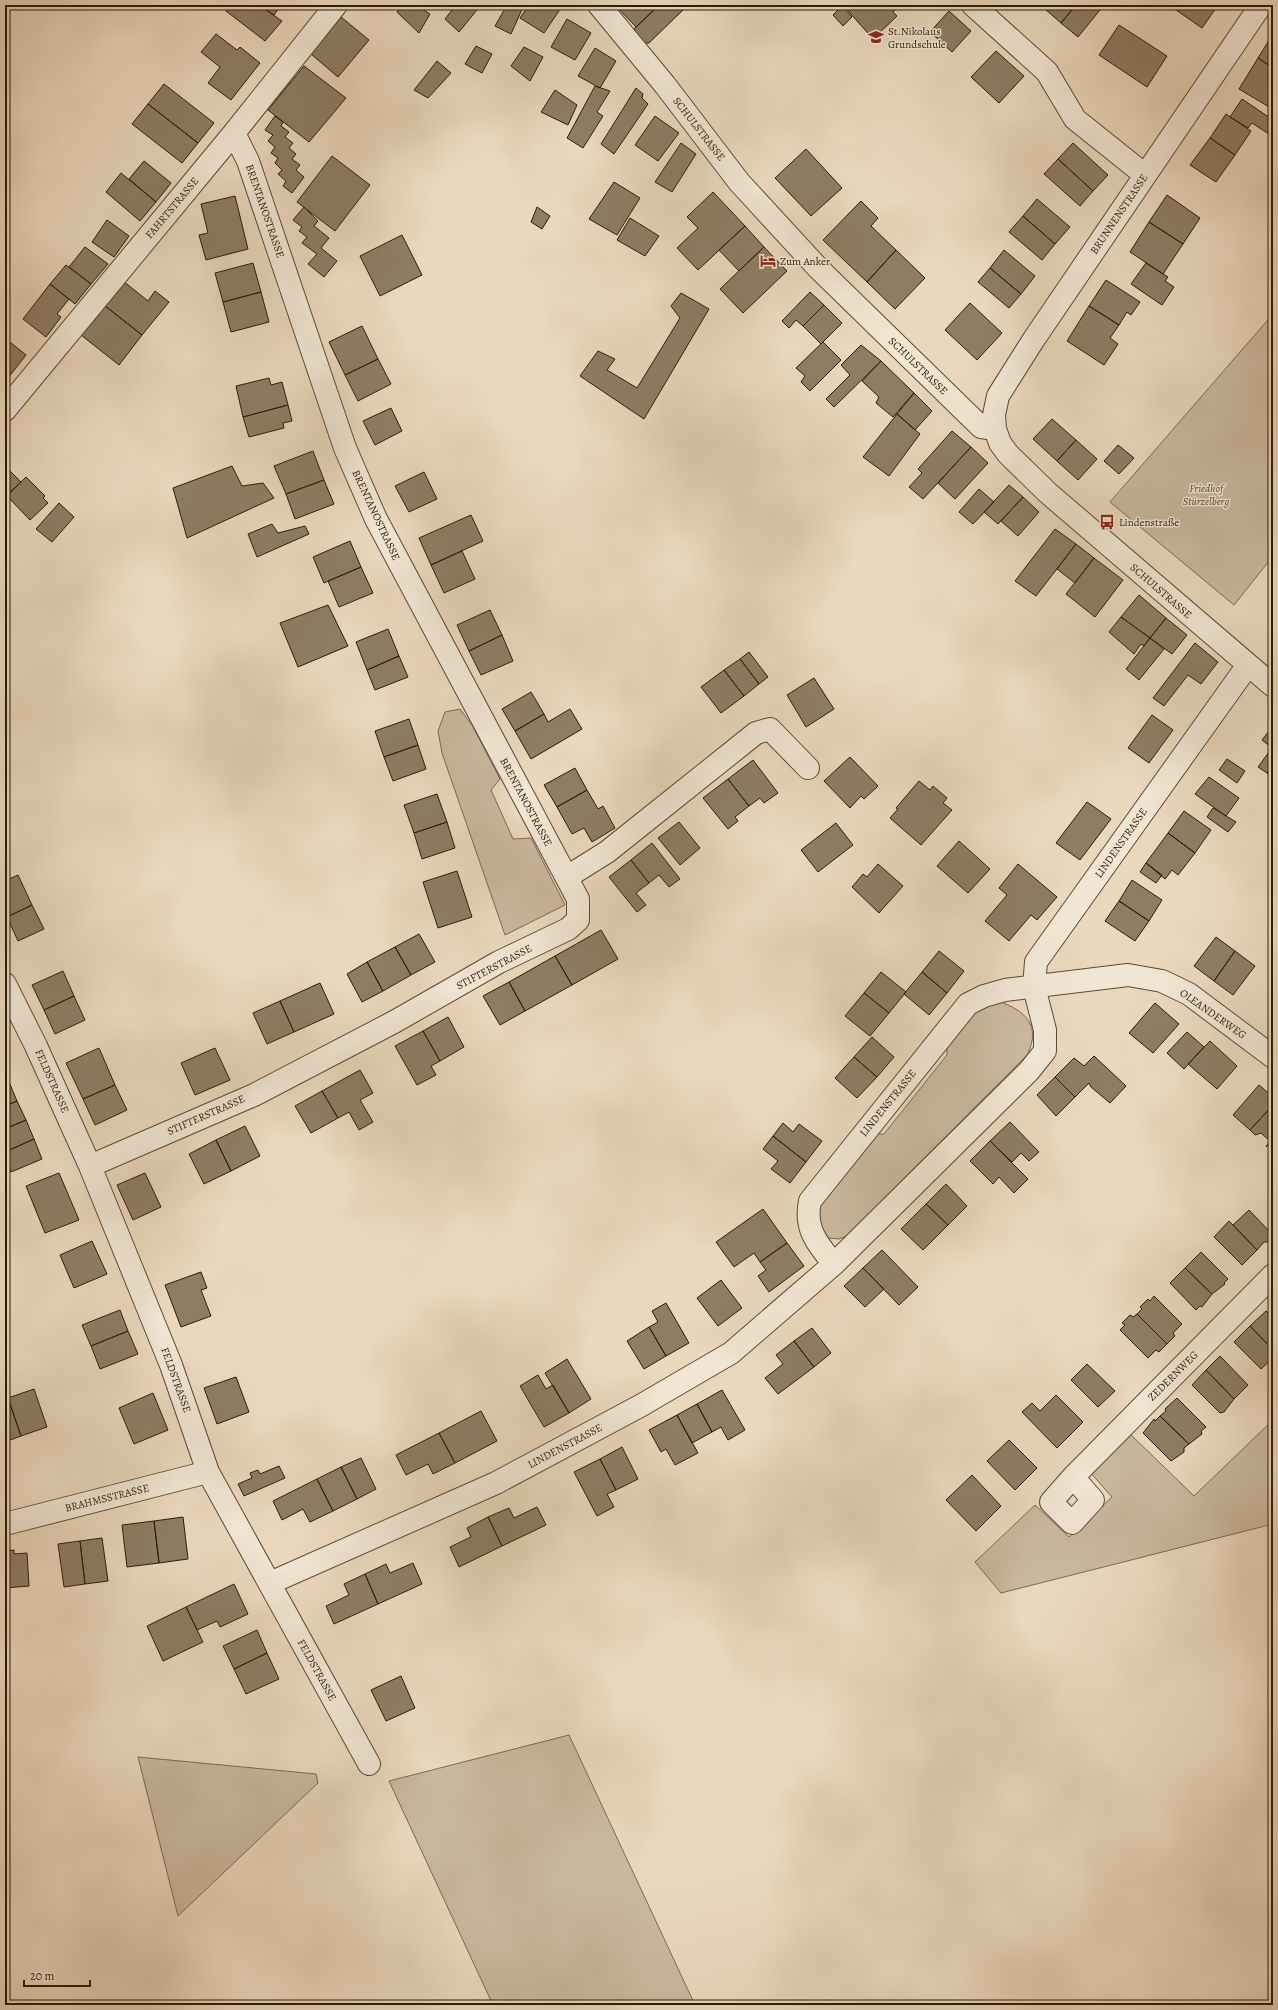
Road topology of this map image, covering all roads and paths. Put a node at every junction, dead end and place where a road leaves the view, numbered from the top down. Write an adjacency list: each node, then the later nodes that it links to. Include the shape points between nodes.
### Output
1 (336, 5): 5 (street, FAHRTSTRASSE)
2 (599, 5): 8 (street, SCHULSTRASSE, via 665,85 739,182 819,269 981,427)
3 (973, 5): 6 (street, via 1047,72 1075,119)
4 (1260, 5): 6 (street, BRUNNENSTRASSE)
5 (234, 132): 7 (street, FAHRTSTRASSE); 12 (street, BRENTANOSTRASSE, via 248,161 345,448 376,519)
6 (1146, 175): 8 (street, BRUNNENSTRASSE, via 998,396 994,416)
7 (5, 410)
8 (995, 429): 9 (street, SCHULSTRASSE, via 1000,443 1008,454 1048,493)
9 (1248, 664): 10 (street, SCHULSTRASSE); 14 (street, LINDENSTRASSE, via 1036,962)
10 (1273, 686)
11 (808, 768): 12 (street, via 770,729 756,733 607,852)
12 (567, 877): 16 (street, STIFTERSTRASSE, via 578,899 578,920 568,928 499,962 394,1022 254,1095)
13 (5, 984): 16 (street, FELDSTRASSE)
14 (1034, 987): 15 (street, OLEANDERWEG, via 1128,975 1162,981 1189,994); 17 (street, LINDENSTRASSE, via 1045,1030 1045,1051 1029,1071); 17 (street, LINDENSTRASSE, via 1005,990 968,1004 810,1201 808,1223 819,1247)
15 (1272, 1054)
16 (90, 1166): 19 (street, FELDSTRASSE, via 171,1365)
17 (834, 1264): 22 (street, LINDENSTRASSE, via 731,1353 640,1406 496,1484)
18 (1273, 1275): 20 (street, ZEDERNWEG)
19 (208, 1472): 21 (street, BRAHMSSTRASSE); 22 (street, FELDSTRASSE)
20 (1073, 1477)
21 (5, 1524)
22 (270, 1583): 23 (street, FELDSTRASSE)
23 (369, 1764)

